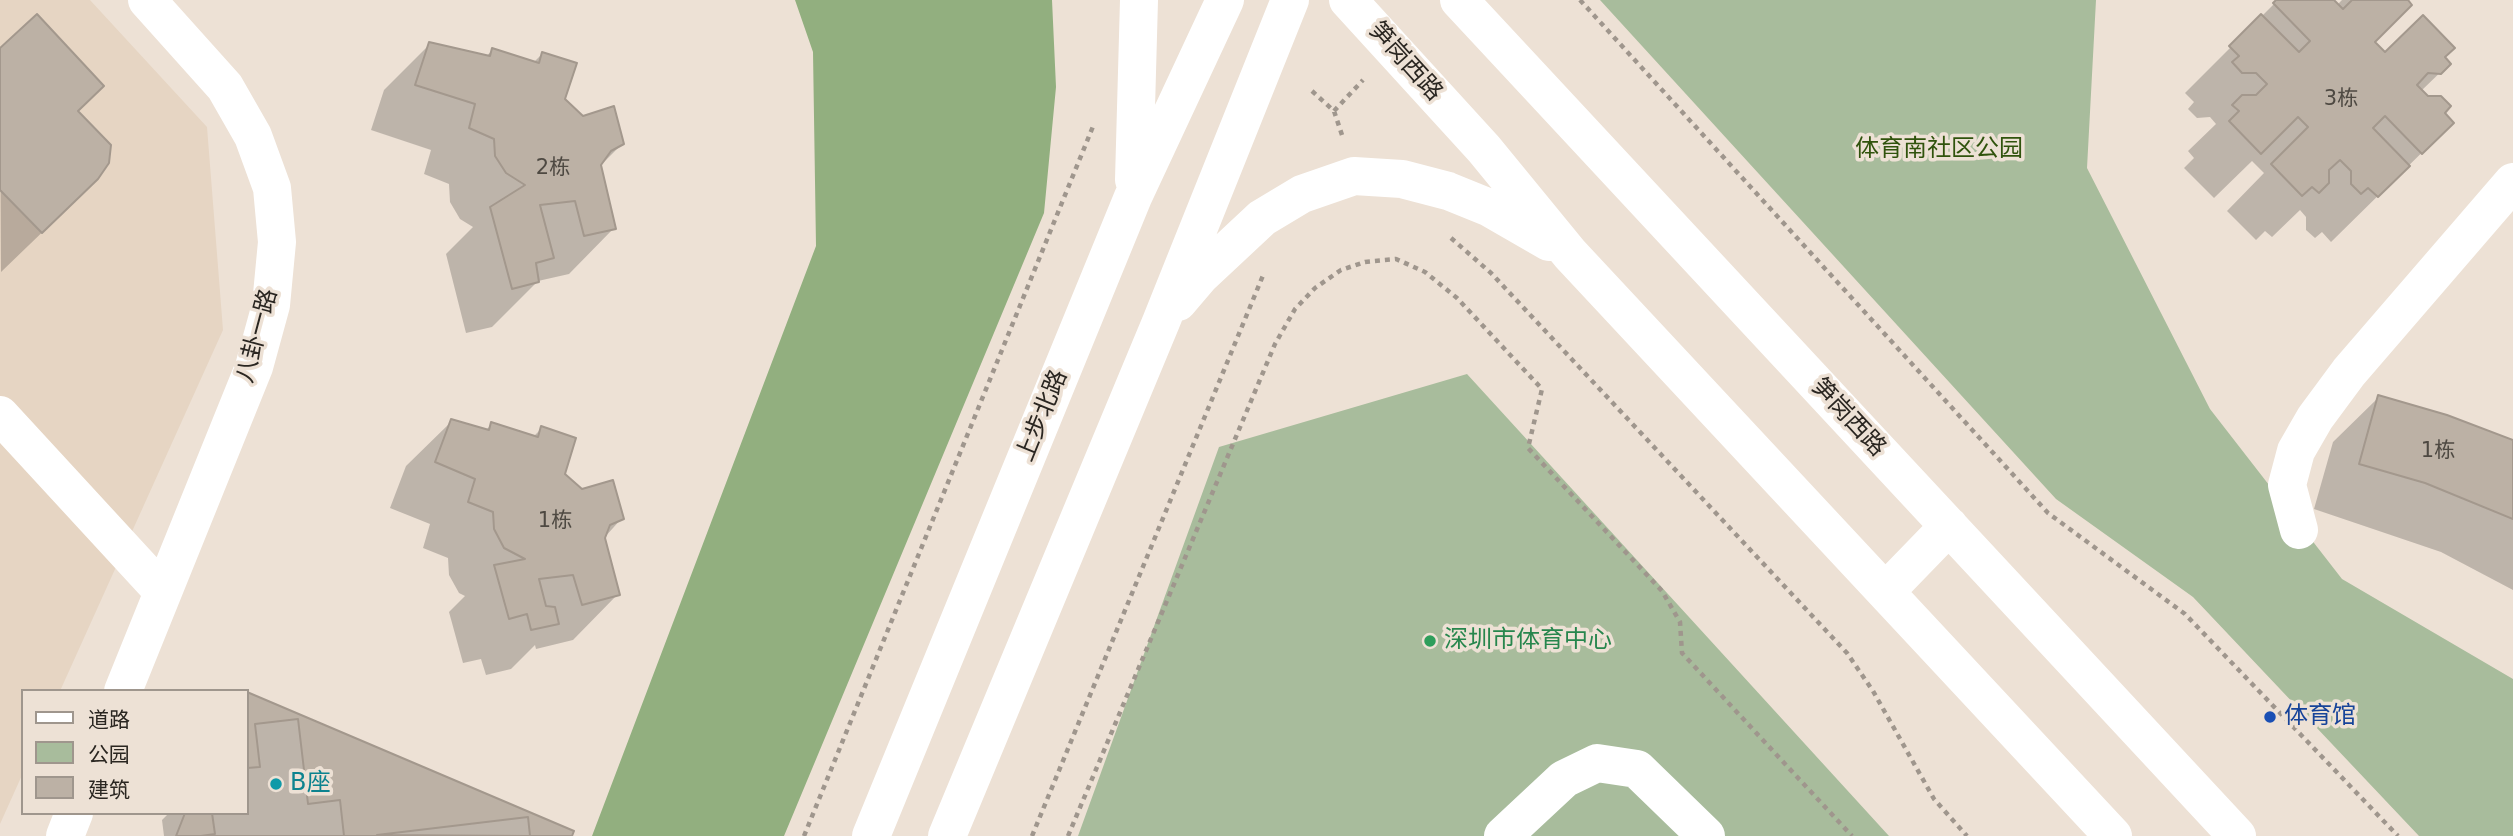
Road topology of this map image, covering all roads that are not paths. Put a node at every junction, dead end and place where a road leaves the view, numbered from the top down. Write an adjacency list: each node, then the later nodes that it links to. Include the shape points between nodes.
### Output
1 (147, 0): 17 (main road, 八卦一路, via 225,88 253,136 272,188 277,242 271,305 254,367)
2 (1139, 0): 10 (main road)
3 (1224, 0): 10 (main road, 上步北路)
4 (1290, 0): 12 (main road)
5 (1348, 0): 11 (main road, 笋岗西路, via 1484,149)
6 (1459, 0): 8 (main road, 笋岗西路)
7 (1499, 0): 8 (main road, via 1511,36)
8 (1562, 110): 14 (main road, 笋岗西路)
9 (2513, 182): 15 (main road, via 2349,372 2315,418 2296,450 2287,485)
10 (1133, 197): 21 (main road, 上步北路)
11 (1570, 254): 12 (main road, via 1490,208 1448,191 1402,179 1354,176 1302,194 1262,218 1201,275); 16 (main road, 笋岗西路)
12 (1161, 322): 22 (main road)
13 (0, 415): 17 (main road)
14 (1949, 526): 16 (main road); 26 (main road, 笋岗西路)
15 (2300, 530)
16 (1886, 591): 25 (main road, 笋岗西路)
17 (163, 592): 18 (main road, 八卦一路)
18 (124, 689)
19 (73, 815): 20 (main road)
20 (65, 836)
21 (871, 836)
22 (947, 836)
23 (1503, 836): 24 (main road, via 1564,779 1597,763 1637,769)
24 (1706, 836)
25 (2113, 836)
26 (2237, 836)

